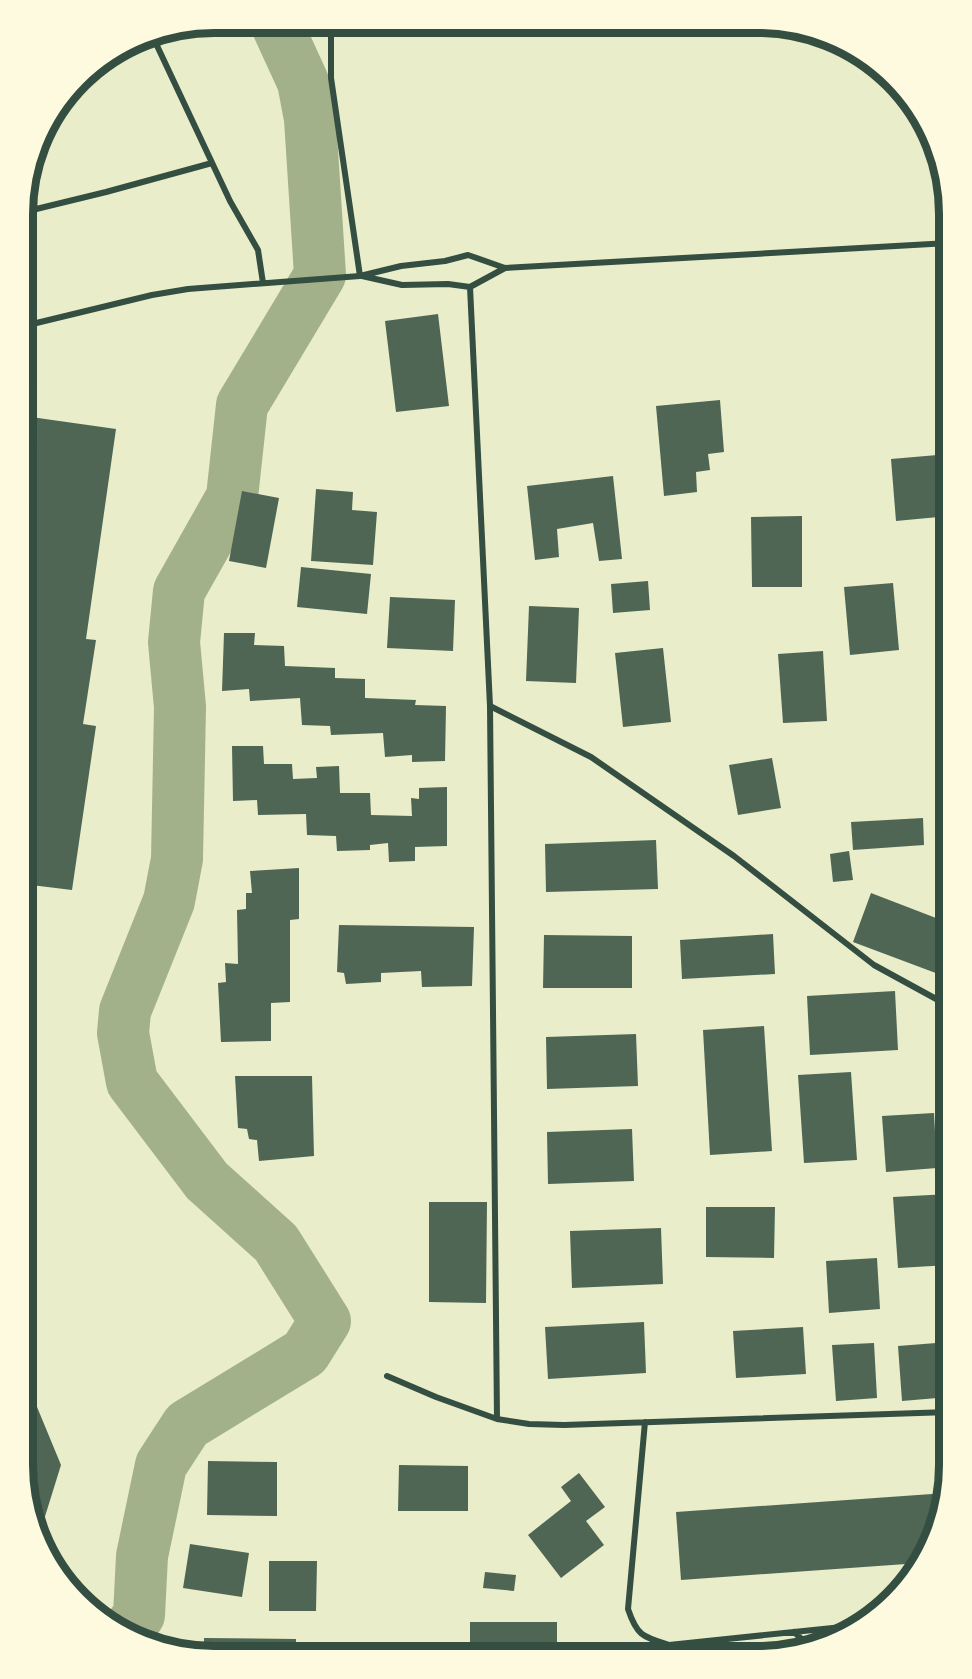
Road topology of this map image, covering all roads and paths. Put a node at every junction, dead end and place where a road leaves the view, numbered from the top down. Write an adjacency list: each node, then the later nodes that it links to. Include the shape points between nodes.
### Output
1 (332, 33): 7 (street, via 331,78)
2 (156, 43): 3 (street)
3 (212, 163): 4 (street); 8 (street, via 258,250)
4 (33, 210)
5 (939, 244): 6 (street)
6 (505, 268): 7 (street, via 468,255); 9 (street)
7 (360, 276): 8 (street); 9 (street, via 402,285 448,284)
8 (263, 283): 10 (street, via 188,289)
9 (470, 288): 11 (street)
10 (33, 324)
11 (490, 706): 12 (street, via 591,757 734,856 874,965); 15 (street)
12 (939, 1001)
13 (387, 1376): 15 (street)
14 (939, 1412): 16 (street)
15 (497, 1419): 16 (street, via 564,1425)
16 (645, 1422): 18 (street, via 628,1609 633,1623 646,1638 669,1645)
17 (837, 1628): 18 (street)
18 (794, 1632): 19 (street)
19 (803, 1640)

